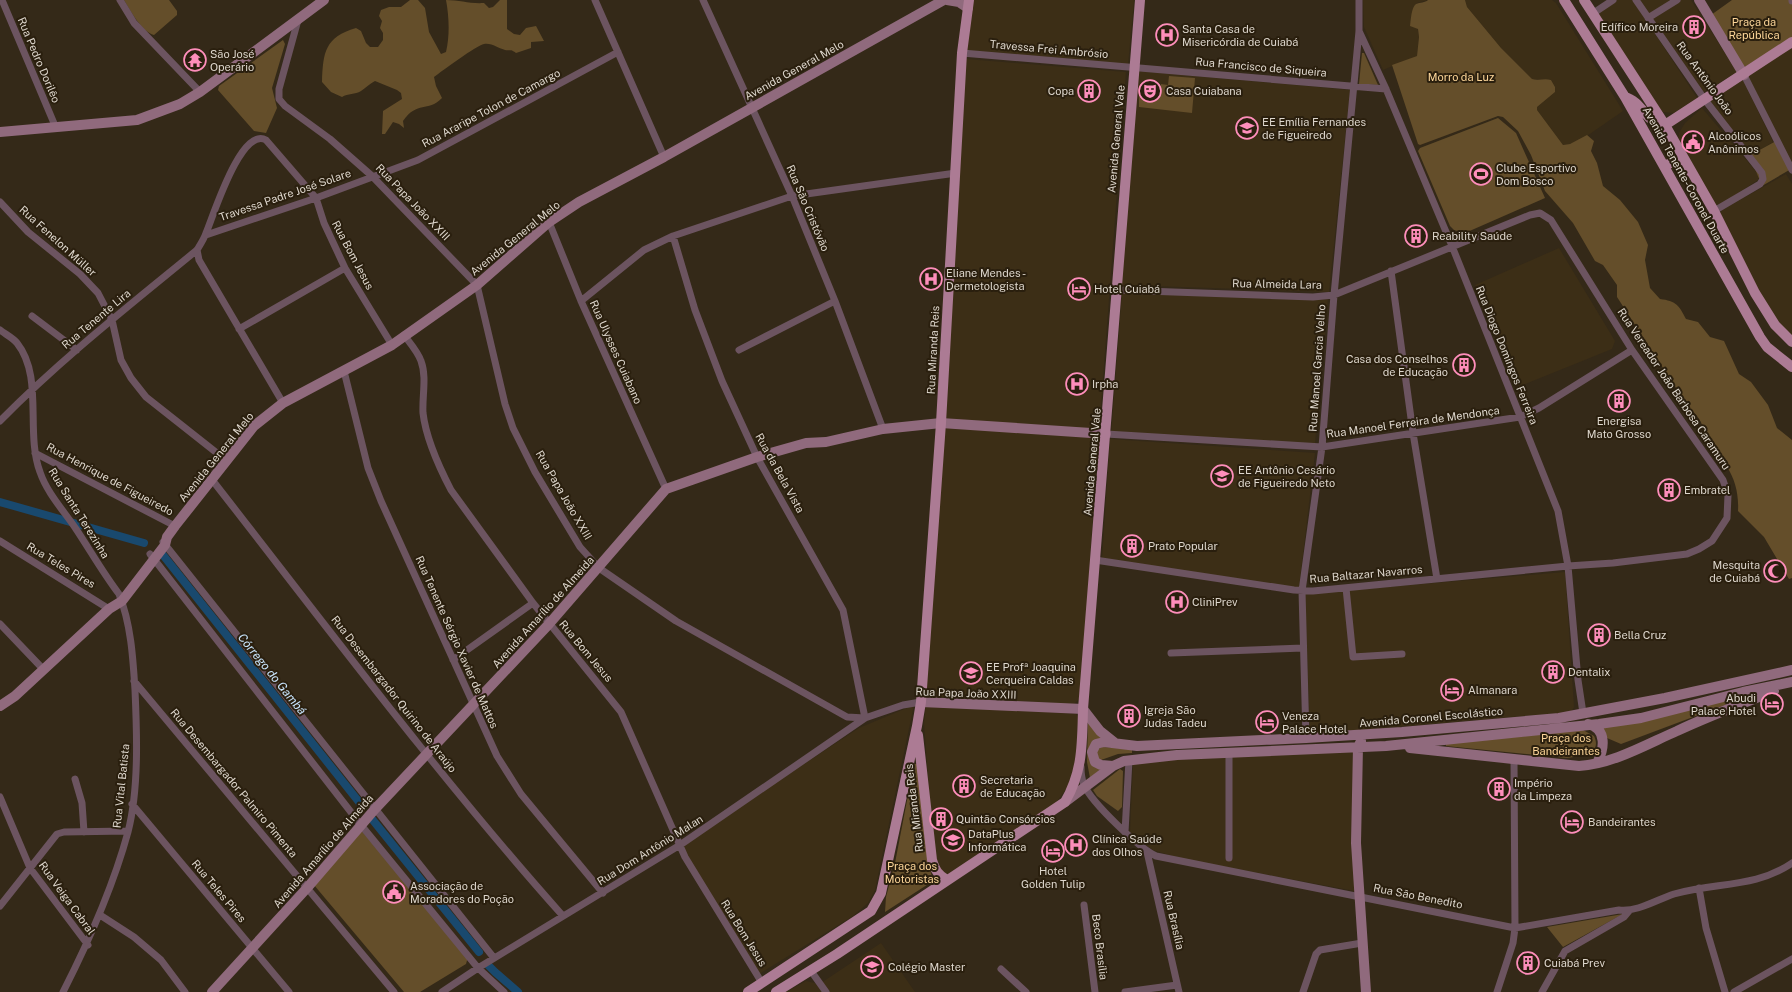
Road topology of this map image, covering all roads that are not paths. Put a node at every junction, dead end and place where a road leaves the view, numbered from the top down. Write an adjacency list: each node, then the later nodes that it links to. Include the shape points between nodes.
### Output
1 (2, 0): 32 (street, Rua Pedro Dorilêo)
2 (120, 0): 27 (street, via 134,23)
3 (324, 0): 18 (main road)
4 (595, 0): 21 (street)
5 (703, 0): 30 (street, Rua São Cristóvão)
6 (945, 0): 15 (main road); 30 (main road, Avenida General Melo)
7 (1140, 0): 23 (main road, Avenida General Vale)
8 (1359, 0): 19 (street, Rua Manoel Garcia Velho)
9 (1564, 0): 28 (main road, Avenida Tenente-Coronel Duarte)
10 (1584, 0): 16 (main road, Avenida Tenente-Coronel Duarte)
11 (1613, 0): 16 (street)
12 (1636, 0): 17 (street, Rua Antônio João)
13 (1677, 0): 17 (street)
14 (1699, 0): 24 (main road)
15 (968, 4): 22 (main road, Rua Miranda Reis)
16 (1592, 14): 31 (main road, Avenida Tenente-Coronel Duarte)
17 (1648, 18): 29 (street, Rua Antônio João)
18 (298, 20): 27 (main road); 38 (street, Rua Papa João XXIII, via 279,89 279,99)
19 (1359, 31): 25 (street, Rua Manoel Garcia Velho); 26 (street, Rua Diogo Domingos Ferreira)
20 (1792, 42): 24 (main road)
21 (618, 52): 34 (street); 38 (street, Rua Araripe Tolon de Camargo, via 418,160)
22 (962, 53): 23 (street, Travessa Frei Ambrósio); 37 (main road, Rua Miranda Reis)
23 (1134, 68): 25 (street, Rua Francisco de Siqueira); 52 (main road, Avenida General Vale)
24 (1744, 75): 29 (main road); 36 (street)
25 (1354, 86): 26 (street, Rua Francisco de Siqueira); 53 (street, Rua Manoel Garcia Velho)
26 (1386, 89): 47 (street, Rua Diogo Domingos Ferreira)
27 (200, 92): 32 (main road, via 180,104 137,120)
28 (1625, 97): 31 (main road, via 1634,100 1657,124); 35 (main road, Avenida Tenente-Coronel Duarte)
29 (1705, 100): 31 (main road); 43 (street, Rua Antônio João, via 1761,171 1763,177 1757,186)
30 (750, 107): 34 (main road, Avenida General Melo); 40 (street, Rua São Cristóvão)
31 (1665, 125): 39 (main road, Avenida Tenente-Coronel Duarte)
32 (56, 128): 33 (main road)
33 (0, 132)
34 (664, 157): 44 (main road, Avenida General Melo, via 579,202)
35 (1664, 166): 39 (main road, via 1678,162 1694,187); 66 (main road, Avenida Tenente-Coronel Duarte, via 1760,337)
36 (1792, 169)
37 (956, 174): 40 (street); 72 (main road, Rua Miranda Reis)
38 (372, 176): 41 (street, Travessa Padre José Solare); 51 (street, Rua Papa João XXIII)
39 (1704, 195): 43 (main road, Avenida Tenente-Coronel Duarte)
40 (792, 196): 46 (street); 55 (street, Rua São Cristóvão)
41 (316, 198): 45 (street, Travessa Padre José Solare); 45 (street, Rua Bom Jesus, via 266,140 256,139 251,141 234,167 220,194); 49 (street, Rua Bom Jesus, via 324,223)
42 (0, 202): 57 (street, Rua Fenelon Müller, via 28,232 80,274 98,294)
43 (1714, 211): 61 (main road, Avenida Tenente-Coronel Duarte, via 1755,293 1775,325)
44 (549, 222): 51 (main road, Avenida General Melo); 54 (street, Rua Ulysses Cuiabano)
45 (206, 235): 48 (street, Rua Tenente Lira)
46 (673, 236): 54 (street, via 644,250); 78 (street, Rua da Bela Vista, via 695,310 719,374)
47 (1452, 246): 50 (street, Rua Almeida Lara); 65 (street, Rua Vereador João Barbosa Caramuru, via 1534,213 1548,217); 70 (street, Rua Diogo Domingos Ferreira)
48 (197, 250): 57 (street, Rua Tenente Lira); 58 (street, via 199,260)
49 (345, 268): 58 (street); 62 (street, Rua Bom Jesus)
50 (1390, 271): 53 (street, Rua Almeida Lara); 74 (street)
51 (477, 285): 60 (main road, Avenida General Melo); 88 (street, Rua Papa João XXIII, via 504,404 514,428 535,472 580,547)
52 (1117, 290): 53 (street, Rua Almeida Lara, via 1313,297); 75 (main road, Avenida General Vale)
53 (1334, 295): 76 (street, Rua Manoel Garcia Velho)
54 (581, 301): 81 (street, Rua Ulysses Cuiabano)
55 (835, 301): 64 (street); 73 (street, Rua São Cristóvão)
56 (32, 316): 63 (street)
57 (112, 320): 63 (street, Rua Tenente Lira); 79 (street, Rua Fenelon Müller, via 121,360 146,397)
58 (239, 329): 69 (street)
59 (0, 330): 68 (street, Rua Santa Terezinha, via 17,342 30,373)
60 (404, 335): 62 (main road, Avenida General Melo); 93 (street, Rua Bom Jesus, via 421,361 424,384 423,412 442,471 451,490)
61 (1792, 342)
62 (392, 345): 67 (main road, Avenida General Melo)
63 (77, 350): 68 (street, Rua Tenente Lira)
64 (739, 350)
65 (1632, 350): 70 (street, Rua Manoel Ferreira de Mendonça); 87 (street, Rua Vereador João Barbosa Caramuru, via 1723,480 1728,495 1727,518 1712,541 1686,554)
66 (1792, 367)
67 (344, 371): 69 (main road, Avenida General Melo); 99 (street, Rua Tenente Sérgio Xavier de Mattos, via 368,468)
68 (33, 388): 71 (street, Rua Tenente Lira); 77 (street, Rua Santa Terezinha)
69 (283, 403): 79 (main road, Avenida General Melo, via 254,426)
70 (1520, 418): 74 (street, Rua Manoel Ferreira de Mendonça); 87 (street, Rua Diogo Domingos Ferreira, via 1558,511)
71 (0, 421)
72 (941, 423): 73 (main road); 75 (main road); 104 (main road, Rua Miranda Reis)
73 (883, 429): 78 (main road, via 826,442 806,443)
74 (1413, 433): 76 (street, Rua Manoel Ferreira de Mendonça); 89 (street)
75 (1106, 434): 76 (street, Rua Manoel Ferreira de Mendonça); 86 (main road, Avenida General Vale)
76 (1322, 447): 91 (street, Rua Manoel Garcia Velho)
77 (35, 453): 82 (street, Rua Henrique de Figueiredo); 92 (street, Rua Santa Terezinha, via 40,473 53,497 75,528)
78 (757, 457): 81 (main road); 109 (street, Rua da Bela Vista, via 844,610)
79 (227, 461): 80 (main road, Avenida General Melo)
80 (213, 481): 82 (main road, Avenida General Melo); 119 (street, Rua Desembargador Quirino de Araújo)
81 (666, 489): 88 (main road, Avenida Amarílio de Almeida)
82 (175, 526): 84 (main road, Avenida General Melo)
83 (0, 541): 92 (street, Rua Teles Pires)
84 (165, 541): 85 (main road, Avenida General Melo); 130 (street)
85 (152, 557): 92 (main road, Avenida General Melo); 131 (street)
86 (1095, 560): 91 (street, Rua Baltazar Navarros); 107 (main road, Avenida General Vale)
87 (1568, 566): 89 (street, Rua Baltazar Navarros); 108 (street, Rua Diogo Domingos Ferreira)
88 (599, 568): 95 (main road, Avenida Amarílio de Almeida); 109 (street, Rua Papa João XXIII, via 676,621 847,717)
89 (1437, 579): 90 (street, Rua Baltazar Navarros)
90 (1346, 588): 91 (street, Rua Baltazar Navarros); 98 (street, via 1353,657)
91 (1302, 591): 96 (street, Rua Manoel Garcia Velho)
92 (116, 602): 100 (main road, Avenida General Melo); 102 (street, Rua Vital Batista, via 129,627)
93 (533, 603): 95 (street, Rua Bom Jesus); 99 (street)
94 (0, 624): 100 (street)
95 (549, 624): 106 (main road, Avenida Amarílio de Almeida); 135 (street, Rua Bom Jesus, via 621,712)
96 (1303, 648): 97 (street); 114 (street, Rua Manoel Garcia Velho)
97 (1171, 653)
98 (1402, 654)
99 (453, 660): 106 (street, Rua Tenente Sérgio Xavier de Mattos)
100 (43, 669): 105 (main road, Avenida General Melo, via 15,696)
101 (1792, 670): 108 (main road, Avenida Coronel Escolástico)
102 (134, 681): 129 (street, Rua Vital Batista, via 137,729); 141 (street, Rua Desembargador Palmiro Pimenta)
103 (1792, 683): 111 (main road, Avenida Coronel Escolástico, via 1743,692 1641,718); 123 (main road, Avenida Coronel Escolástico)
104 (920, 702): 107 (main road, Rua Papa João XXIII); 109 (street, Rua Papa João XXIII); 112 (main road)
105 (0, 706)
106 (473, 706): 119 (main road, Avenida Amarílio de Almeida); 143 (street, Rua Tenente Sérgio Xavier de Mattos, via 497,756 521,794)
107 (1083, 710): 115 (main road, via 1100,731); 122 (main road, Avenida General Vale)
108 (1579, 714): 110 (main road, Avenida Coronel Escolástico); 111 (main road)
109 (865, 718): 135 (street, Rua Dom Antônio Malan)
110 (1559, 718): 111 (main road); 113 (main road, Avenida Coronel Escolástico)
111 (1595, 725): 116 (main road, Avenida Coronel Escolástico); 123 (main road, via 1603,739 1602,754)
112 (917, 726): 140 (main road, Rua Miranda Reis, via 932,860 940,877); 159 (main road, via 881,893 871,911)
113 (1402, 732): 114 (main road, Avenida Coronel Escolástico); 117 (main road, via 1363,740)
114 (1306, 738): 115 (main road, Avenida Coronel Escolástico, via 1144,746)
115 (1116, 744): 124 (main road, Avenida Coronel Escolástico, via 1098,743 1092,752 1093,759 1098,764)
116 (1386, 746): 117 (main road, Avenida Coronel Escolástico); 120 (main road, Avenida Coronel Escolástico)
117 (1358, 747): 118 (main road, Avenida Coronel Escolástico); 144 (main road)
118 (1230, 753): 121 (main road, Avenida Coronel Escolástico); 137 (street)
119 (426, 754): 130 (main road, Avenida Amarílio de Almeida); 149 (street, Rua Desembargador Quirino de Araújo, via 515,863)
120 (1514, 758): 123 (main road, Avenida Coronel Escolástico, via 1579,766); 150 (street)
121 (1129, 760): 124 (main road, Avenida Coronel Escolástico); 134 (street)
122 (1080, 763): 126 (street, Rua São Benedito); 128 (main road, Avenida General Vale, via 1075,784)
123 (1597, 763)
124 (1113, 766): 126 (main road, Avenida Coronel Escolástico)
125 (76, 779): 133 (street, via 82,803)
126 (1085, 787): 128 (main road, Avenida Coronel Escolástico); 134 (street, Rua São Benedito)
127 (0, 797): 139 (street, Rua Veiga Cabral)
128 (1065, 802): 140 (main road)
129 (132, 804): 132 (street, Rua Vital Batista); 153 (street, Rua Teles Pires)
130 (375, 809): 131 (main road, Avenida Amarílio de Almeida); 154 (street)
131 (361, 825): 141 (main road, Avenida Amarílio de Almeida); 156 (street)
132 (128, 831): 133 (street); 148 (street, Rua Vital Batista)
133 (84, 832): 139 (street, via 57,834)
134 (1125, 832): 136 (street, Rua São Benedito)
135 (680, 845): 143 (street, Rua Dom Antônio Malan); 159 (street, Rua Bom Jesus)
136 (1147, 852): 144 (street, Rua São Benedito, via 1163,858); 160 (street, Rua Brasília)
137 (1229, 858)
138 (1792, 863): 142 (street, Rua São Benedito, via 1768,877)
139 (30, 868): 146 (street); 152 (street, Rua Veiga Cabral)
140 (947, 880): 158 (main road)
141 (307, 888): 153 (main road, Avenida Amarílio de Almeida); 165 (street, Rua Desembargador Palmiro Pimenta)
142 (1699, 888): 147 (street, Rua São Benedito); 178 (street, via 1706,928)
143 (603, 893): 149 (street, Rua Dom Antônio Malan)
144 (1358, 896): 150 (street, Rua São Benedito); 151 (main road)
145 (1084, 905): 172 (street, Beco Brasília)
146 (0, 906)
147 (1629, 911): 150 (street, Rua São Benedito, via 1619,910); 177 (street, via 1624,917 1565,950)
148 (100, 915): 152 (street, Rua Vital Batista); 162 (street, via 134,937 161,960)
149 (563, 916): 154 (street, Rua Dom Antônio Malan)
150 (1514, 928): 176 (street, via 1513,943)
151 (1362, 943): 174 (street, via 1320,950 1316,954); 175 (main road)
152 (88, 945): 161 (street, Rua Vital Batista)
153 (253, 948): 163 (main road, Avenida Amarílio de Almeida); 164 (street, Rua Teles Pires)
154 (494, 958): 156 (street, Rua Dom Antônio Malan)
155 (1792, 959): 179 (street)
156 (478, 968): 166 (street, Rua Dom Antônio Malan); 167 (street)
157 (1001, 969): 171 (street)
158 (811, 970): 169 (main road); 170 (street)
159 (762, 983): 168 (main road)
160 (1178, 988): 173 (street)
161 (63, 992)
162 (185, 992)
163 (212, 992)
164 (289, 992)
165 (394, 992)
166 (442, 992)
167 (504, 992)
168 (748, 992)
169 (776, 992)
170 (826, 992)
171 (1026, 992)
172 (1095, 992)
173 (1125, 992)
174 (1303, 992)
175 (1366, 992)
176 (1497, 992)
177 (1542, 992)
178 (1725, 992)
179 (1734, 992)

